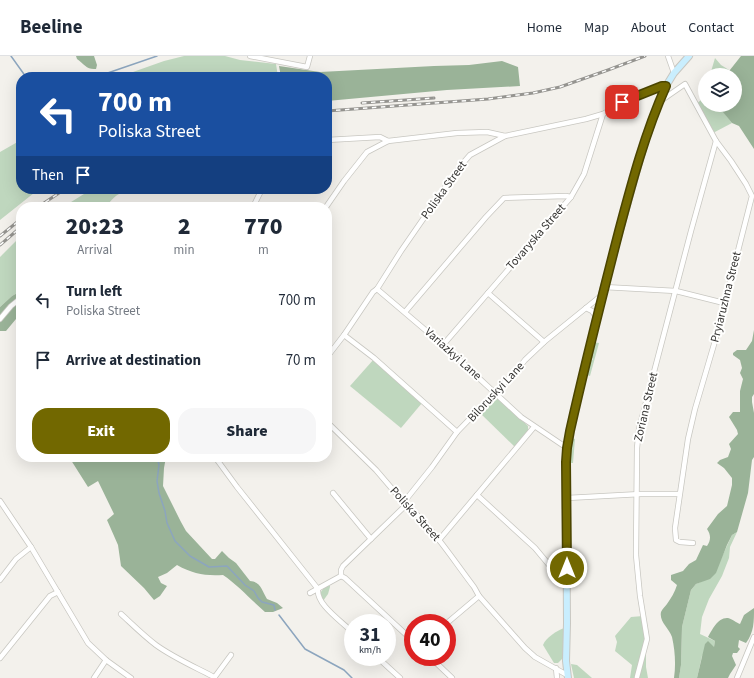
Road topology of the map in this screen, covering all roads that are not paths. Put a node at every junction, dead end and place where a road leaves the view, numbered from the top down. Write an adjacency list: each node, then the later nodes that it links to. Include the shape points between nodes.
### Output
1 (250, 56): 2 (street, via 307,66)
2 (310, 56)
3 (668, 56): 5 (street)
4 (689, 56): 5 (street)
5 (674, 73): 6 (street)
6 (666, 86): 7 (street); 8 (street, Poliska Street, via 633,97)
7 (659, 102): 12 (street, Pryiaruzhna Street, via 685,84); 15 (street, via 630,190)
8 (602, 114): 9 (street, Poliska Street); 13 (street, Tovaryska Street, via 584,174)
9 (505, 136): 11 (street, via 487,132 457,133); 16 (street, Poliska Street, via 470,155 463,163)
10 (332, 140): 11 (street, via 380,137)
11 (388, 141): 14 (street, via 367,152)
12 (716, 141): 17 (street, Zoriana Street); 21 (street, Pryiaruzhna Street, via 752,196)
13 (571, 197): 18 (street, Tovaryska Street); 23 (street, via 504,198)
14 (329, 202)
15 (604, 287): 17 (street); 19 (street)
16 (377, 289): 23 (street, Variazkyi Lane); 26 (street, Poliska Street)
17 (676, 291): 21 (street); 39 (street, Zoriana Street, via 639,429)
18 (488, 293): 27 (street); 28 (street, Tovaryska Street)
19 (602, 295): 22 (street, Biloruskyi Lane); 24 (street)
20 (16, 302): 25 (street)
21 (724, 303): 37 (street, Pryiaruzhna Street, via 695,409)
22 (586, 308): 24 (street); 27 (street, Biloruskyi Lane)
23 (405, 312): 28 (street, Variazkyi Lane)
24 (597, 318): 34 (street)
25 (0, 319)
26 (344, 335): 29 (street, Poliska Street); 33 (street)
27 (544, 342): 30 (street, Biloruskyi Lane)
28 (443, 345): 30 (street, Variazkyi Lane)
29 (332, 351)
30 (496, 392): 32 (street, Variazkyi Lane); 33 (street, Biloruskyi Lane)
31 (332, 427): 42 (street, Poliska Street, via 376,470)
32 (534, 427): 34 (street, Variazkyi Lane); 38 (street)
33 (457, 432): 42 (street, Biloruskyi Lane)
34 (567, 448): 40 (street)
35 (219, 462): 50 (street)
36 (334, 493): 43 (street)
37 (679, 494): 39 (street); 45 (street, Pryiaruzhna Street, via 676,540)
38 (477, 495): 44 (street); 47 (street, via 535,548 550,566)
39 (637, 495): 40 (street); 72 (street, Zoriana Street, via 636,555 647,639)
40 (567, 498): 47 (street)
41 (0, 501): 46 (street)
42 (405, 504): 43 (street, Biloruskyi Lane); 44 (street, Poliska Street)
43 (371, 539): 48 (street, Biloruskyi Lane, via 343,566)
44 (439, 540): 53 (street, Poliska Street)
45 (693, 544)
46 (31, 547): 49 (street, via 16,559); 51 (street)
47 (567, 568): 65 (street)
48 (341, 576): 50 (street); 57 (street)
49 (0, 580)
50 (318, 589): 52 (street); 56 (street, via 319,599)
51 (58, 592): 60 (street, via 50,596); 61 (street, via 88,642)
52 (310, 593)
53 (479, 596): 55 (street); 64 (street, Poliska Street, via 525,648 535,657)
54 (121, 614): 68 (street, via 157,646)
55 (456, 615)
56 (344, 624)
57 (404, 632)
58 (754, 639): 73 (street)
59 (231, 655): 68 (street)
60 (0, 658)
61 (106, 660): 66 (street); 67 (street)
62 (387, 666): 69 (street)
63 (439, 666): 70 (street)
64 (556, 668): 65 (street, Poliska Street); 71 (street)
65 (568, 676)
66 (94, 678)
67 (131, 678)
68 (214, 678)
69 (400, 678)
70 (452, 678)
71 (556, 678)
72 (637, 678)
73 (737, 678)

